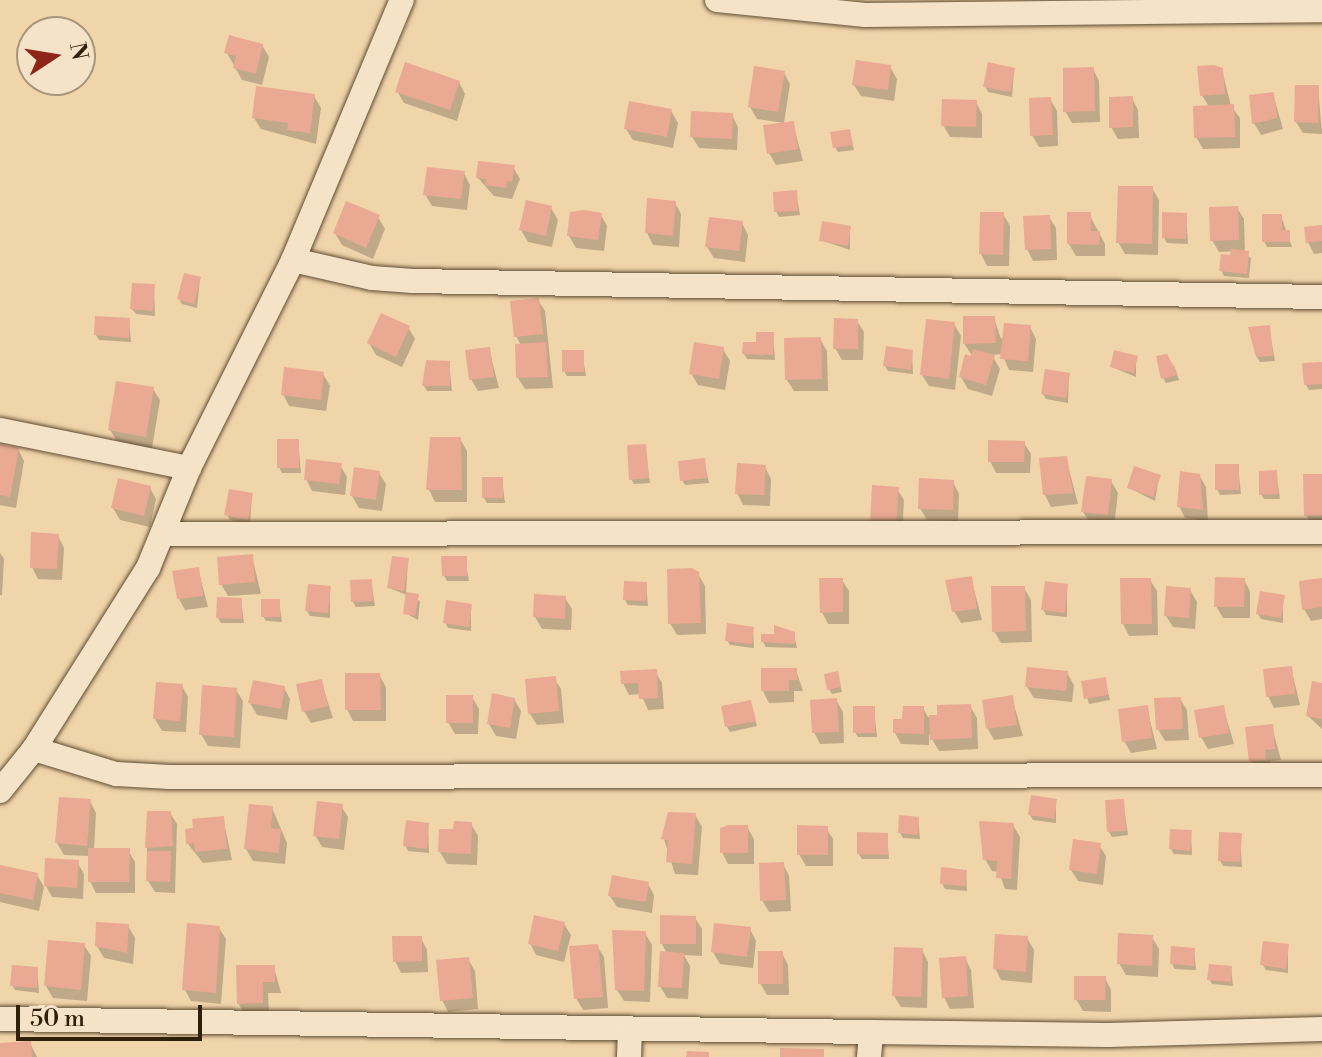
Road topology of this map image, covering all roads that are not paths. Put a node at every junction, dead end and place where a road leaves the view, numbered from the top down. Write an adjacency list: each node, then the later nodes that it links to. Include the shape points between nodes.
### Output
1 (402, 0): 4 (street)
2 (717, 0): 3 (street, via 865,15)
3 (1322, 10)
4 (293, 260): 5 (street, via 372,278 413,281); 7 (street)
5 (1322, 297)
6 (0, 430): 7 (street)
7 (189, 468): 9 (street)
8 (1322, 532): 9 (street)
9 (163, 534): 10 (street, via 123,612)
10 (34, 749): 11 (street, via 116,774 170,777); 12 (street)
11 (1322, 775)
12 (0, 791)
13 (0, 1019): 14 (street)
14 (630, 1029): 16 (street); 18 (street)
15 (1322, 1029): 17 (street)
16 (871, 1032): 17 (street); 19 (street)
17 (1107, 1046)
18 (629, 1057)
19 (869, 1057)

